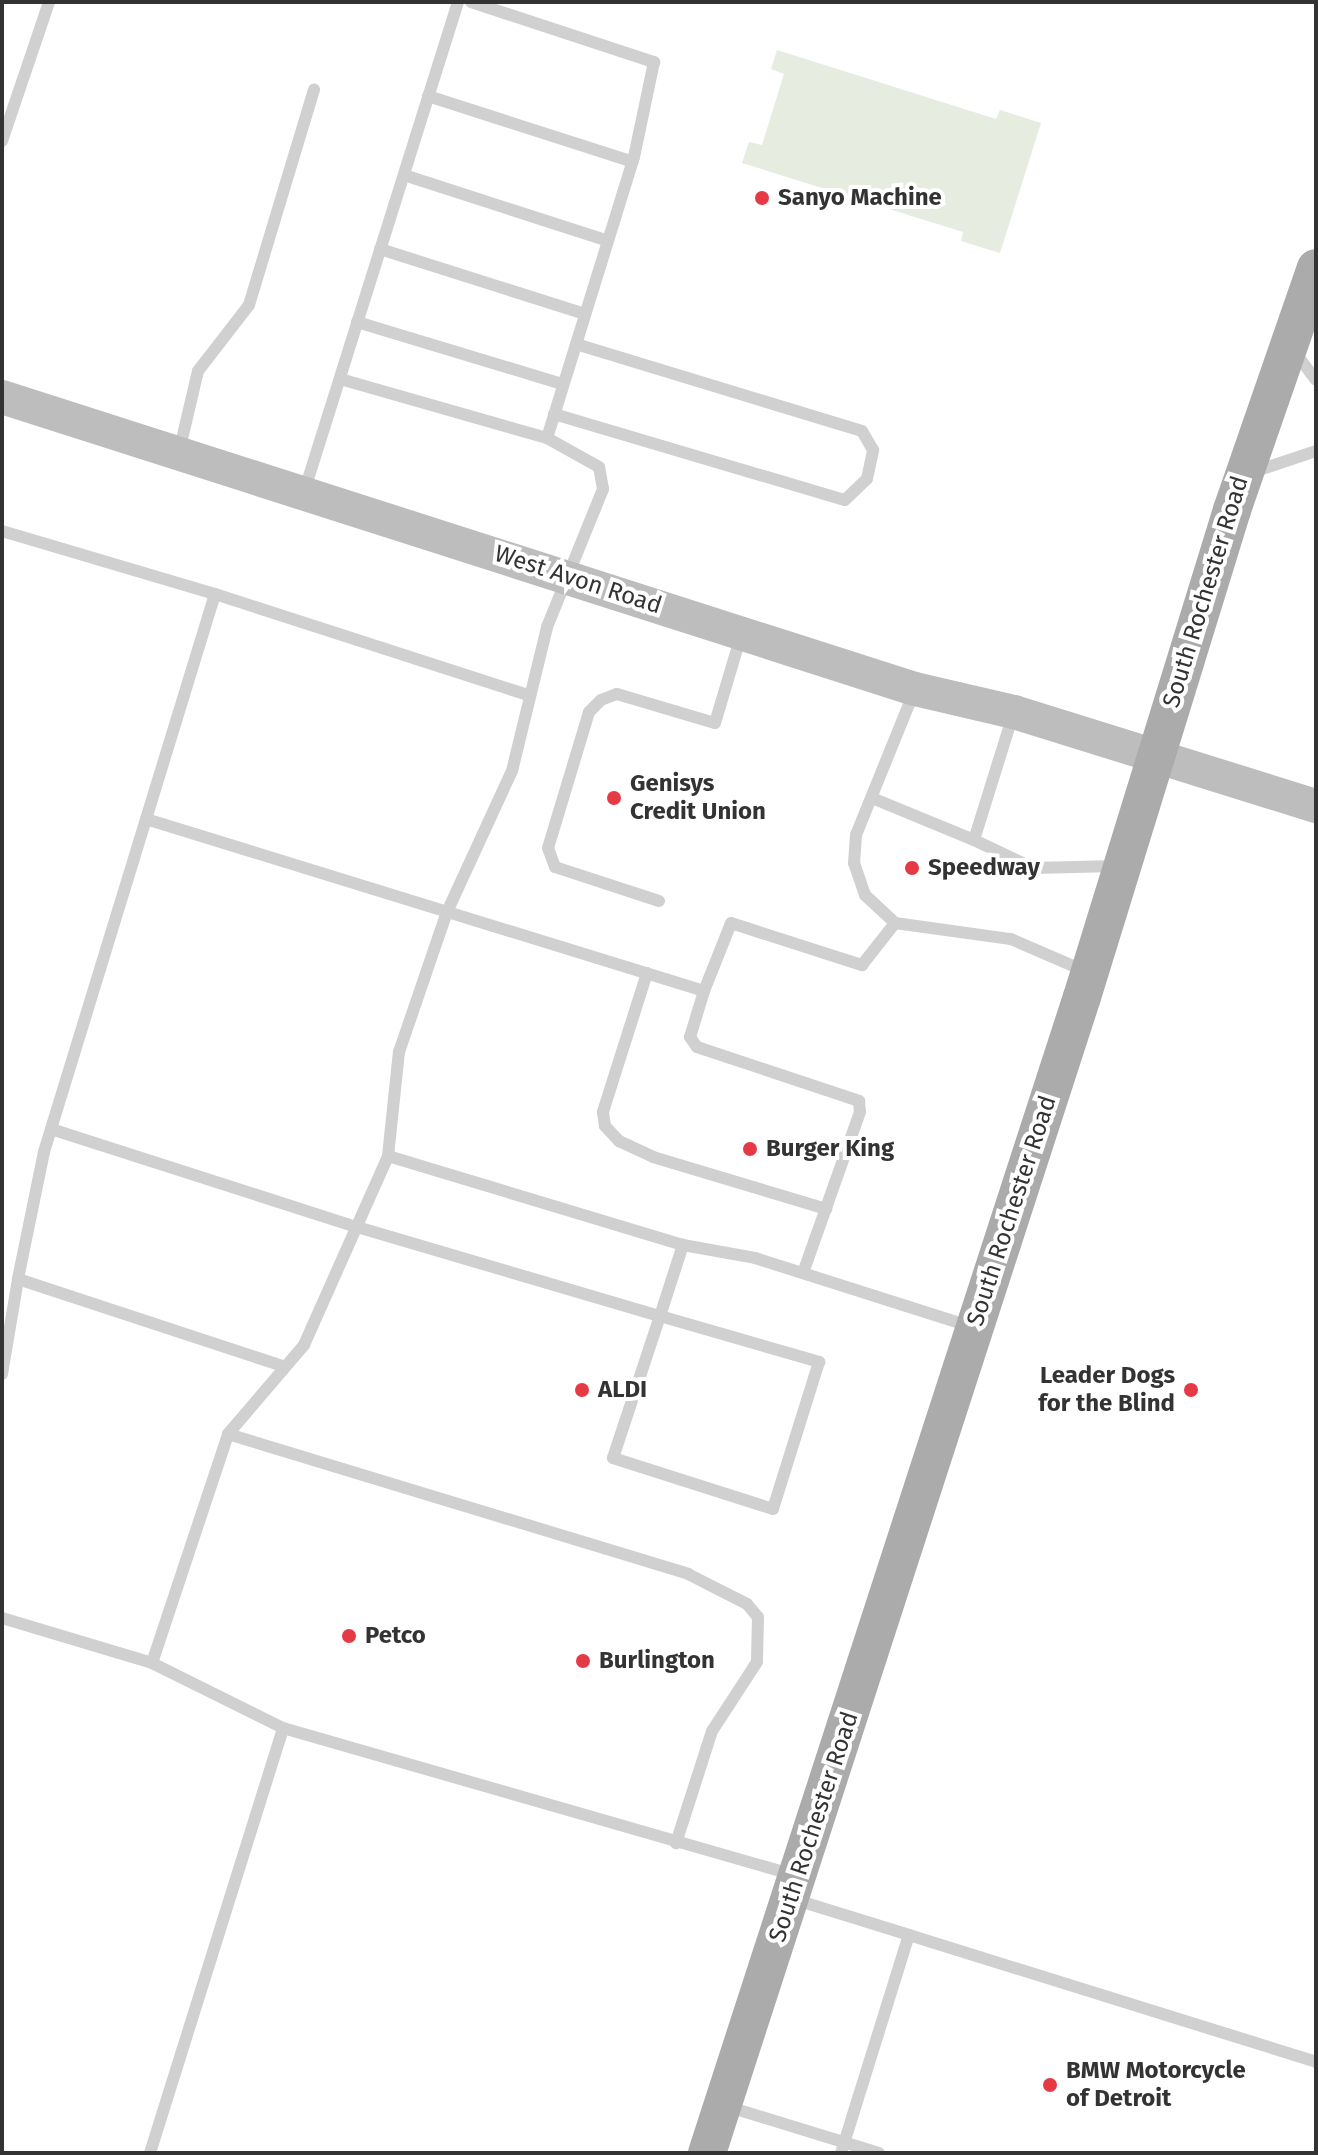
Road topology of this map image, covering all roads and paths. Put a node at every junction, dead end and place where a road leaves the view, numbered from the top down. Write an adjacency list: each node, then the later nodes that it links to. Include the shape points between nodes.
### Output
1 (49, 2): 6 (lane)
2 (458, 2): 5 (lane)
3 (471, 2): 7 (lane, via 654,62)
4 (314, 90): 23 (lane, via 249,305 198,371)
5 (428, 96): 7 (lane); 8 (lane)
6 (2, 141)
7 (633, 162): 9 (lane)
8 (404, 175): 9 (lane); 10 (lane)
9 (608, 241): 12 (lane)
10 (380, 249): 12 (lane); 13 (lane)
11 (1316, 268): 14 (main road, South Rochester Road)
12 (585, 314): 15 (lane)
13 (357, 322): 16 (lane); 18 (lane)
14 (1287, 341): 17 (lane); 24 (main road, South Rochester Road)
15 (576, 344): 18 (lane); 20 (lane, via 862,431 873,450 867,479 845,500)
16 (340, 379): 21 (lane); 25 (lane)
17 (1316, 380)
18 (563, 384): 20 (lane)
19 (2, 397): 23 (main road, West Avon Road)
20 (554, 414): 21 (lane)
21 (547, 438): 27 (lane, via 599,467 603,489)
22 (1316, 451): 24 (lane)
23 (179, 452): 25 (main road, West Avon Road)
24 (1243, 475): 33 (main road, South Rochester Road)
25 (304, 492): 27 (main road, West Avon Road)
26 (2, 531): 28 (lane)
27 (568, 576): 29 (main road, West Avon Road); 31 (lane)
28 (215, 594): 31 (lane); 36 (lane)
29 (742, 633): 30 (main road, West Avon Road); 39 (lane, via 715,723 617,694 589,712 548,848 555,867)
30 (915, 689): 32 (main road, West Avon Road); 34 (lane)
31 (527, 695): 40 (lane, via 512,771)
32 (1014, 712): 33 (main road, West Avon Road); 37 (lane)
33 (1155, 756): 35 (main road, West Avon Road); 38 (main road, South Rochester Road)
34 (872, 798): 37 (lane); 41 (lane, via 856,835 854,863 865,895)
35 (1316, 806)
36 (146, 819): 40 (lane); 45 (lane)
37 (974, 840): 38 (lane, via 1033,868)
38 (1122, 865): 42 (main road, South Rochester Road)
39 (659, 901)
40 (447, 912): 43 (lane); 46 (lane, via 399,1052)
41 (895, 923): 42 (lane, via 1011,939); 44 (lane, via 862,965 731,923)
42 (1089, 972): 53 (main road, South Rochester Road)
43 (647, 973): 44 (lane); 47 (lane, via 603,1112 605,1126 619,1141 653,1157)
44 (704, 991): 47 (lane, via 690,1037 697,1047 859,1101 860,1112)
45 (51, 1129): 48 (lane); 51 (lane)
46 (388, 1156): 48 (lane); 49 (lane)
47 (826, 1209): 50 (lane)
48 (357, 1227): 52 (lane); 54 (lane, via 304,1345)
49 (683, 1245): 50 (lane); 52 (lane)
50 (803, 1273): 53 (lane)
51 (18, 1279): 54 (lane); 55 (lane)
52 (660, 1316): 52 (lane, via 613,1458 773,1509 819,1362)
53 (975, 1328): 61 (main road, South Rochester Road)
54 (283, 1366): 56 (lane)
55 (2, 1374)
56 (228, 1434): 58 (lane); 60 (lane, via 688,1574 747,1604 758,1617 757,1662 712,1731)
57 (2, 1618): 58 (lane)
58 (152, 1663): 59 (lane)
59 (283, 1728): 60 (lane); 66 (lane)
60 (676, 1843): 61 (lane)
61 (794, 1887): 62 (lane); 64 (main road, South Rochester Road)
62 (909, 1935): 63 (lane); 65 (lane)
63 (1316, 2062)
64 (723, 2105): 65 (lane); 67 (main road, South Rochester Road)
65 (842, 2148): 68 (lane)
66 (150, 2153)
67 (707, 2153)
68 (879, 2153)

